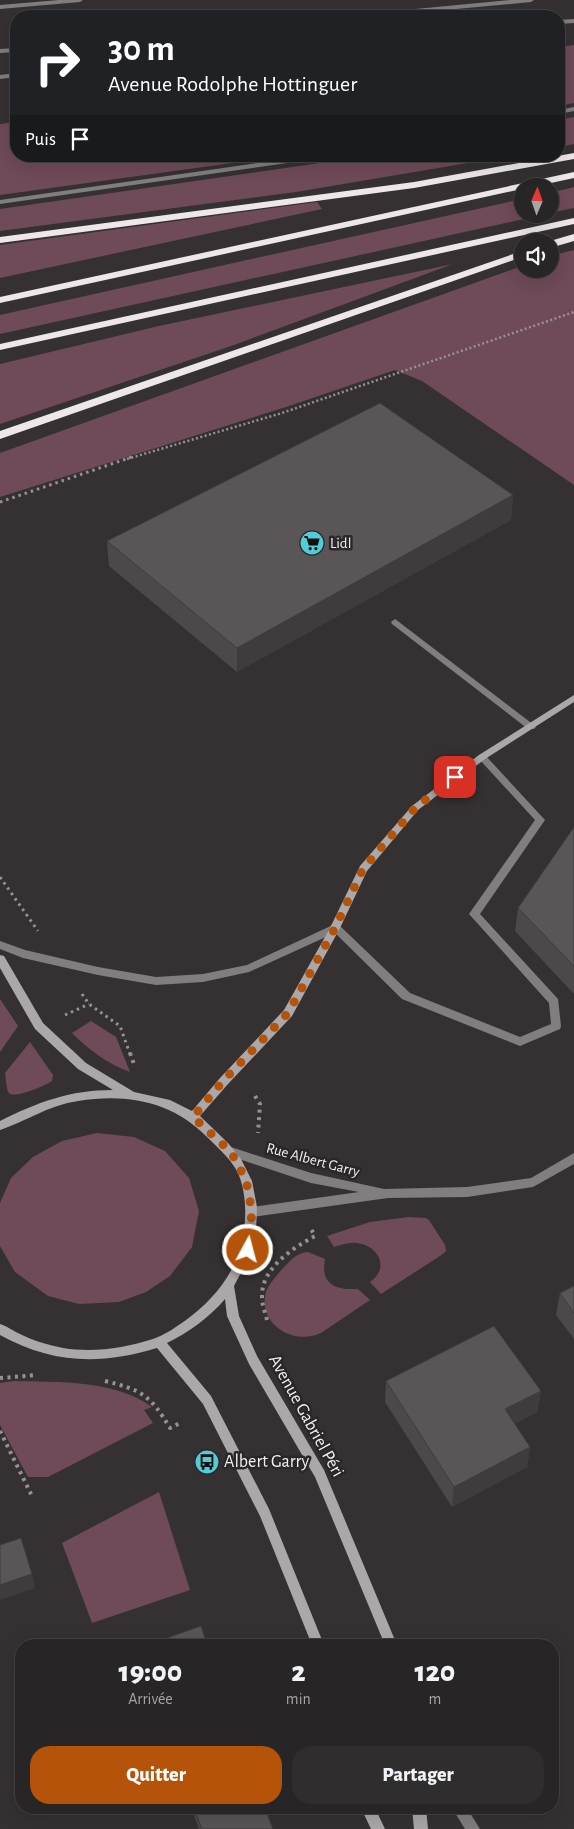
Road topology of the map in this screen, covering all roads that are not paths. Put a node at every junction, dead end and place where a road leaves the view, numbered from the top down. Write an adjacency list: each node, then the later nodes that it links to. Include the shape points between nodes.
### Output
1 (80, 0): 3 (street)
2 (531, 0): 4 (street)
3 (0, 7)
4 (425, 10)
5 (280, 162): 8 (street)
6 (541, 162): 11 (highway, via 414,185)
7 (574, 175): 14 (highway)
8 (0, 202)
9 (574, 221): 15 (highway)
10 (574, 238): 12 (highway)
11 (0, 240)
12 (559, 242)
13 (514, 257): 16 (highway)
14 (0, 300)
15 (0, 347)
16 (0, 435)
17 (395, 622): 19 (street)
18 (574, 698): 19 (street)
19 (531, 726): 20 (street)
20 (482, 757): 21 (street, via 415,808 363,869); 21 (street, via 540,820 474,914 554,1002 556,1026 520,1042 406,996)
21 (335, 928): 22 (street, via 249,968 203,978 156,981 24,954); 25 (street, via 288,1013)
22 (0, 945)
23 (0, 959): 24 (street, via 39,1026 82,1066)
24 (131, 1096): 25 (street, via 150,1098); 26 (street, via 88,1095 45,1104)
25 (193, 1117): 27 (street)
26 (0, 1126)
27 (231, 1152): 29 (street, Rue Albert Garry, via 311,1178); 30 (street, via 246,1180)
28 (574, 1158): 29 (street, Rue Albert Garry, via 533,1182 467,1192)
29 (388, 1193): 30 (street, Rue Albert Garry)
30 (252, 1212): 31 (street, via 248,1250)
31 (229, 1287): 33 (street, via 199,1318); 35 (street, Avenue Gabriel Péri, via 233,1316 253,1360 320,1474)
32 (0, 1329): 33 (street, via 20,1342 64,1354 112,1354)
33 (159, 1342): 34 (street, via 207,1400 265,1513)
34 (316, 1639)
35 (389, 1639)
36 (371, 1814): 39 (street)
37 (419, 1814): 40 (street)
38 (463, 1814): 41 (street)
39 (378, 1829)
40 (421, 1829)
41 (473, 1829)

